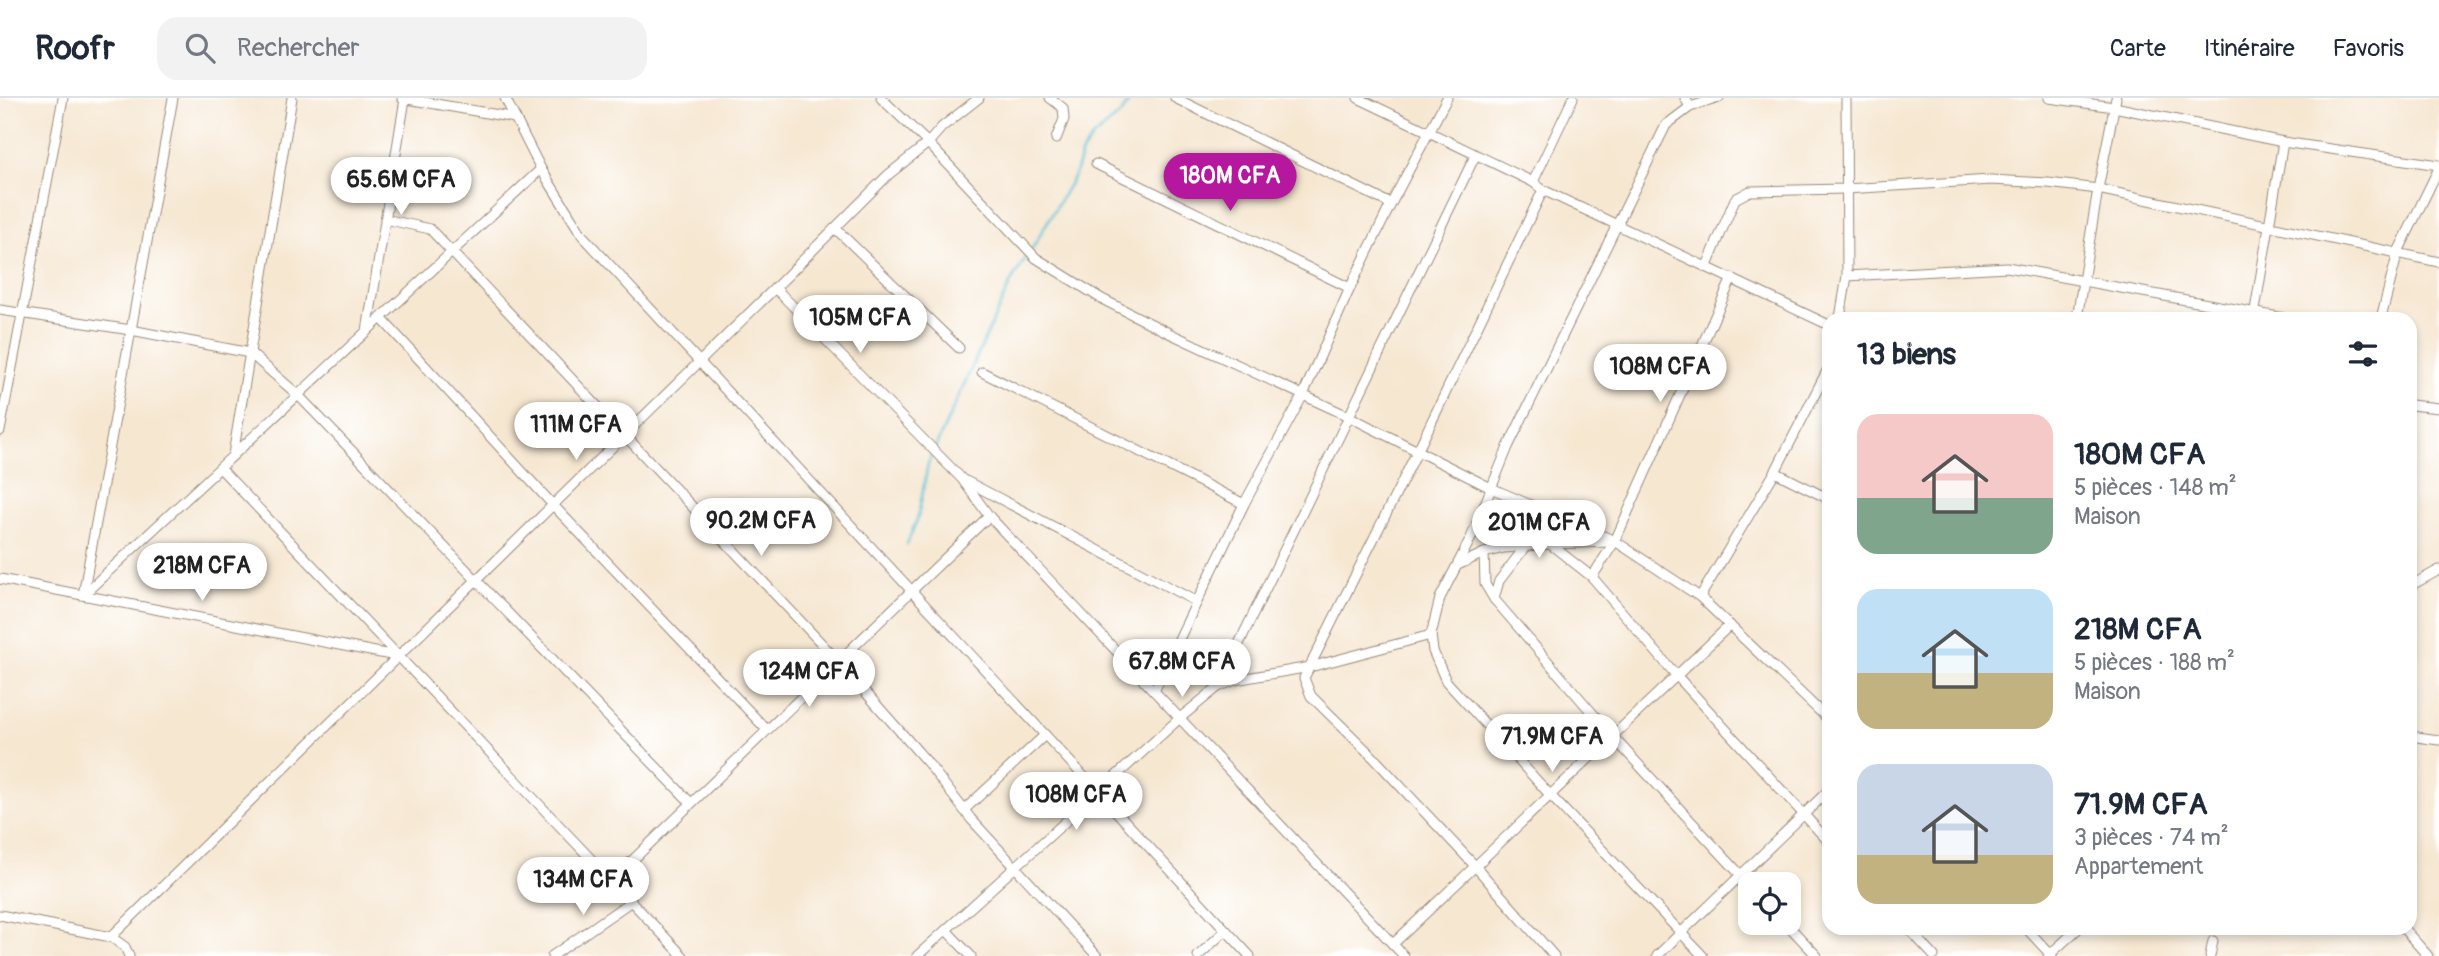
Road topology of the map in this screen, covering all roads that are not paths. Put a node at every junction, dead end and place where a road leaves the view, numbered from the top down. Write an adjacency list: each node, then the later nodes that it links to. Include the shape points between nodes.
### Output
1 (62, 98): 52 (street)
2 (173, 98): 55 (street)
3 (292, 98): 58 (street)
4 (403, 98): 19 (street); 33 (street)
5 (505, 98): 19 (street)
6 (881, 98): 23 (street)
7 (979, 98): 23 (street)
8 (1050, 98): 21 (street, via 1063,108)
9 (1175, 98): 32 (street)
10 (1358, 98): 20 (street)
11 (1447, 98): 20 (street)
12 (1573, 98): 28 (street)
13 (1685, 98): 18 (street)
14 (1719, 98): 18 (street)
15 (1846, 98): 29 (street)
16 (2049, 98): 17 (street)
17 (2115, 102): 22 (street); 31 (street)
18 (1690, 107): 34 (street, via 1666,125)
19 (515, 118): 27 (street)
20 (1431, 132): 24 (street); 32 (street)
21 (1056, 139)
22 (2283, 142): 26 (street); 35 (street)
23 (928, 143): 36 (street); 63 (street, via 1036,258 1102,299)
24 (1475, 156): 28 (street); 66 (street)
25 (1096, 164): 45 (street)
26 (2439, 166): 38 (street)
27 (541, 169): 37 (street); 59 (street, via 582,236)
28 (1533, 182): 30 (street)
29 (1846, 189): 31 (street, via 1991,180); 40 (street, via 1750,191 1735,199); 41 (street)
30 (1543, 190): 34 (street); 69 (street)
31 (2098, 190): 35 (street); 43 (street)
32 (1391, 204): 45 (street)
33 (386, 219): 37 (street, via 430,229); 56 (street)
34 (1618, 223): 40 (street); 74 (street)
35 (2268, 225): 38 (street); 50 (street)
36 (835, 228): 44 (street); 57 (street)
37 (452, 252): 53 (street); 68 (street)
38 (2398, 252): 39 (street); 51 (street)
39 (2439, 262)
40 (1707, 266): 42 (street)
41 (1847, 276): 43 (street, via 2007,267); 47 (street)
42 (1732, 278): 54 (street); 80 (street)
43 (2083, 280): 48 (street); 49 (street)
44 (775, 288): 59 (street); 73 (street)
45 (1350, 288): 63 (street)
46 (0, 310): 52 (street)
47 (1841, 312)
48 (2078, 312)
49 (2235, 312)
50 (2255, 312)
51 (2383, 312)
52 (22, 313): 55 (street); 67 (street)
53 (381, 318): 56 (street); 77 (street)
54 (1822, 322)
55 (131, 330): 58 (street); 91 (street)
56 (367, 331): 62 (street)
57 (959, 348)
58 (250, 353): 62 (street); 70 (street)
59 (699, 362): 68 (street); 90 (street)
60 (982, 372): 76 (street)
61 (1822, 381): 72 (street)
62 (298, 395): 70 (street); 88 (street)
63 (1303, 396): 66 (street); 76 (street)
64 (2417, 406): 65 (street)
65 (2439, 408)
66 (1348, 416): 69 (street); 101 (street)
67 (0, 431)
68 (624, 435): 77 (street); 98 (street)
69 (1417, 452): 74 (street); 99 (street)
70 (233, 456): 71 (street)
71 (220, 468): 91 (street); 97 (street)
72 (1775, 472): 75 (street); 92 (street)
73 (962, 479): 79 (street); 94 (street)
74 (1492, 488): 78 (street); 84 (street)
75 (1822, 496)
76 (1244, 504): 94 (street)
77 (553, 505): 88 (street); 105 (street)
78 (1544, 511): 80 (street); 82 (street)
79 (989, 516): 90 (street); 102 (street)
80 (1615, 541): 81 (street); 86 (street); 92 (street)
81 (1550, 544): 82 (street); 86 (street)
82 (1525, 547): 83 (street); 93 (street, via 1499,581)
83 (1484, 553): 84 (street); 93 (street, via 1485,584)
84 (1458, 565): 96 (street, via 1440,598)
85 (2439, 570): 89 (street)
86 (1592, 577): 100 (street)
87 (0, 579): 91 (street)
88 (476, 580): 97 (street); 113 (street)
89 (2417, 582)
90 (911, 590): 98 (street); 106 (street)
91 (83, 595): 97 (street)
92 (1700, 597): 95 (street)
93 (1494, 599): 107 (street)
94 (1197, 602): 102 (street)
95 (1730, 625): 100 (street); 103 (street)
96 (1431, 635): 99 (street); 111 (street, via 1446,681)
97 (398, 656): 122 (street); 133 (street)
98 (838, 661): 105 (street); 114 (street)
99 (1310, 667): 101 (street); 118 (street, via 1304,678 1311,696)
100 (1676, 675): 107 (street); 115 (street)
101 (1218, 687): 104 (street)
102 (1154, 691): 104 (street)
103 (1822, 713)
104 (1180, 718): 110 (street); 135 (street)
105 (766, 729): 113 (street)
106 (1045, 735): 110 (street); 114 (street)
107 (1613, 737): 111 (street); 120 (street)
108 (2417, 738): 109 (street)
109 (2439, 740)
110 (1098, 792): 117 (street); 126 (street)
111 (1550, 796): 118 (street); 127 (street)
112 (1822, 796): 115 (street)
113 (691, 803): 122 (street)
114 (964, 810): 117 (street)
115 (1803, 814): 116 (street); 119 (street)
116 (1822, 834)
117 (1016, 867): 125 (street); 142 (street)
118 (1476, 867): 135 (street); 146 (street)
119 (1743, 872)
120 (1738, 873)
121 (1738, 877): 127 (street)
122 (611, 881): 123 (street)
123 (631, 902): 136 (street); 139 (street)
124 (0, 915): 133 (street)
125 (946, 930): 140 (street); 141 (street)
126 (1226, 930): 143 (street); 144 (street)
127 (1681, 933): 147 (street); 148 (street)
128 (1797, 935): 149 (street)
129 (1914, 935): 150 (street)
130 (2031, 935): 137 (street)
131 (2072, 935): 137 (street)
132 (2409, 935): 152 (street)
133 (111, 937): 138 (street)
134 (2213, 941): 151 (street)
135 (1393, 944): 145 (street)
136 (681, 955)
137 (2050, 955)
138 (129, 956)
139 (552, 956)
140 (917, 956)
141 (971, 956)
142 (1097, 956)
143 (1198, 956)
144 (1250, 956)
145 (1404, 956)
146 (1554, 956)
147 (1657, 956)
148 (1703, 956)
149 (1817, 956)
150 (1934, 956)
151 (2210, 956)
152 (2428, 956)

